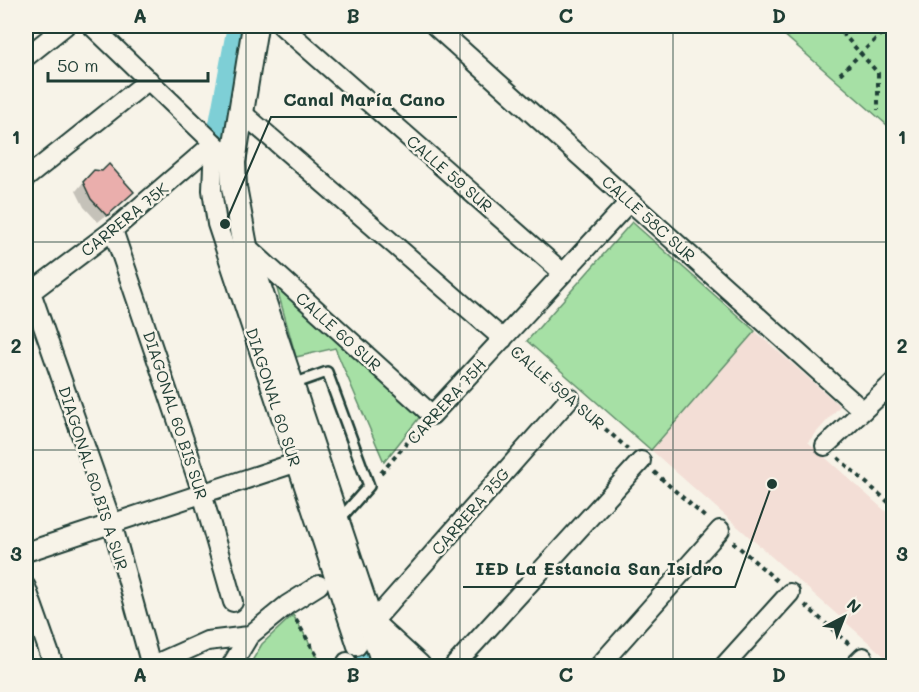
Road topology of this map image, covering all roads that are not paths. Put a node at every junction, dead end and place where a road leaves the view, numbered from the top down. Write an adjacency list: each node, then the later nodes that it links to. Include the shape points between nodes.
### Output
1 (65, 26): 6 (street)
2 (92, 26): 7 (street)
3 (255, 26): 8 (street, DIAGONAL 60 SUR)
4 (282, 26): 15 (street, CALLE 59 SUR)
5 (435, 26): 12 (street, CALLE 58C SUR)
6 (26, 57)
7 (149, 80): 9 (street); 11 (street)
8 (240, 110): 10 (street, DIAGONAL 60 SUR); 17 (street, CALLE 59A SUR)
9 (214, 143): 10 (street); 13 (street, CARRERA 75K); 24 (street, DIAGONAL 60 SUR, via 212,190 217,224)
10 (233, 162): 14 (street, DIAGONAL 60 SUR)
11 (26, 178)
12 (630, 201): 15 (street, CARRERA 75H); 21 (street, CALLE 58C SUR)
13 (113, 230): 16 (street, CARRERA 75K); 26 (street, DIAGONAL 60 BIS SUR)
14 (245, 246): 19 (street, DIAGONAL 60 SUR); 22 (street, CALLE 60 SUR)
15 (563, 273): 17 (street, CARRERA 75H)
16 (28, 287): 28 (street, DIAGONAL 60 BIS A SUR)
17 (503, 339): 22 (street, CARRERA 75H)
18 (893, 383): 21 (street)
19 (290, 385): 24 (street, DIAGONAL 60 SUR); 27 (lane, via 327,372 369,486)
20 (570, 398): 35 (street, CARRERA 75G)
21 (863, 411): 23 (street)
22 (432, 416)
23 (825, 446)
24 (305, 459): 26 (street); 27 (street, DIAGONAL 60 SUR); 37 (street, DIAGONAL 60 SUR)
25 (641, 461): 43 (street)
26 (202, 494): 28 (street); 34 (street, DIAGONAL 60 BIS SUR)
27 (337, 523): 35 (street, DIAGONAL 60 SUR)
28 (112, 524): 30 (street); 39 (street, DIAGONAL 60 BIS A SUR)
29 (720, 530): 44 (street)
30 (26, 552)
31 (319, 585): 36 (street)
32 (26, 586): 38 (street)
33 (790, 593): 45 (street)
34 (233, 602)
35 (371, 624): 41 (street, DIAGONAL 60 SUR); 42 (street)
36 (249, 636): 39 (street, via 207,641); 40 (street)
37 (357, 646)
38 (54, 666)
39 (151, 666)
40 (231, 666)
41 (385, 666)
42 (418, 666)
43 (454, 666)
44 (599, 666)
45 (724, 666)

